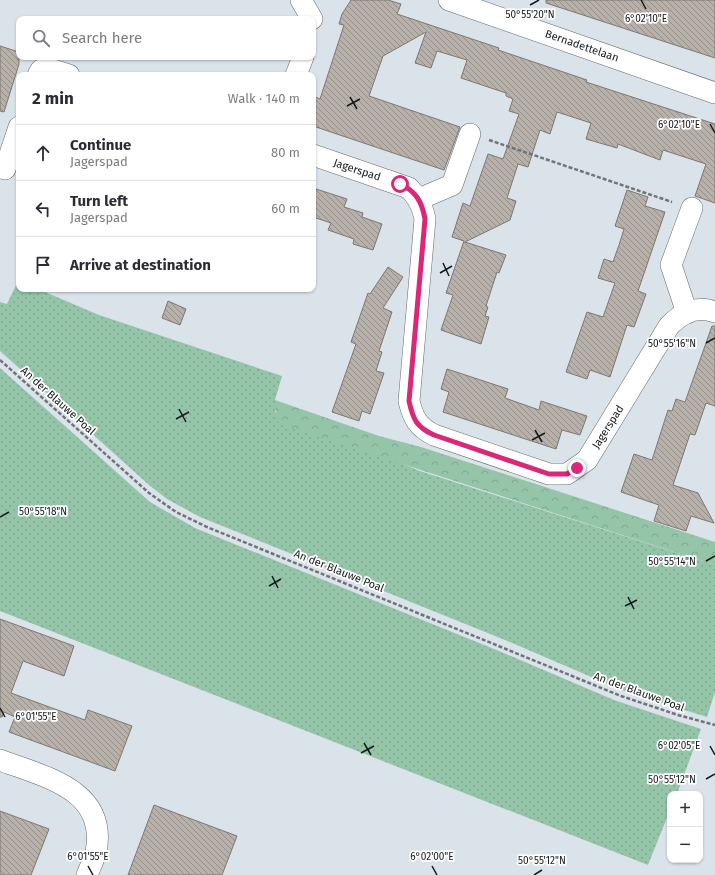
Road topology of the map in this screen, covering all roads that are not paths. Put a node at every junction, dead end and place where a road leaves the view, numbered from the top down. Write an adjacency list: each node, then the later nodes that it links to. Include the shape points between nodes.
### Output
1 (301, 0): 3 (street)
2 (452, 0): 8 (street, Bernadettelaan)
3 (310, 16)
4 (302, 60): 7 (street)
5 (40, 72): 6 (street, via 50,69)
6 (60, 72)
7 (297, 72)
8 (715, 93)
9 (470, 134): 13 (street, via 452,185)
10 (16, 137): 12 (street)
11 (316, 156): 13 (street, Jagerspad, via 400,184 409,188)
12 (6, 169)
13 (419, 199): 16 (street, Jagerspad, via 425,219 409,401 417,423 423,430 434,435 549,474 567,474 587,460 669,326)
14 (692, 208): 16 (street, via 671,265)
15 (715, 312): 16 (street, Jagerspad, via 703,309)
16 (687, 313)
17 (0, 760): 18 (street, via 61,783 79,794 91,813 97,835 96,852)
18 (87, 875)

